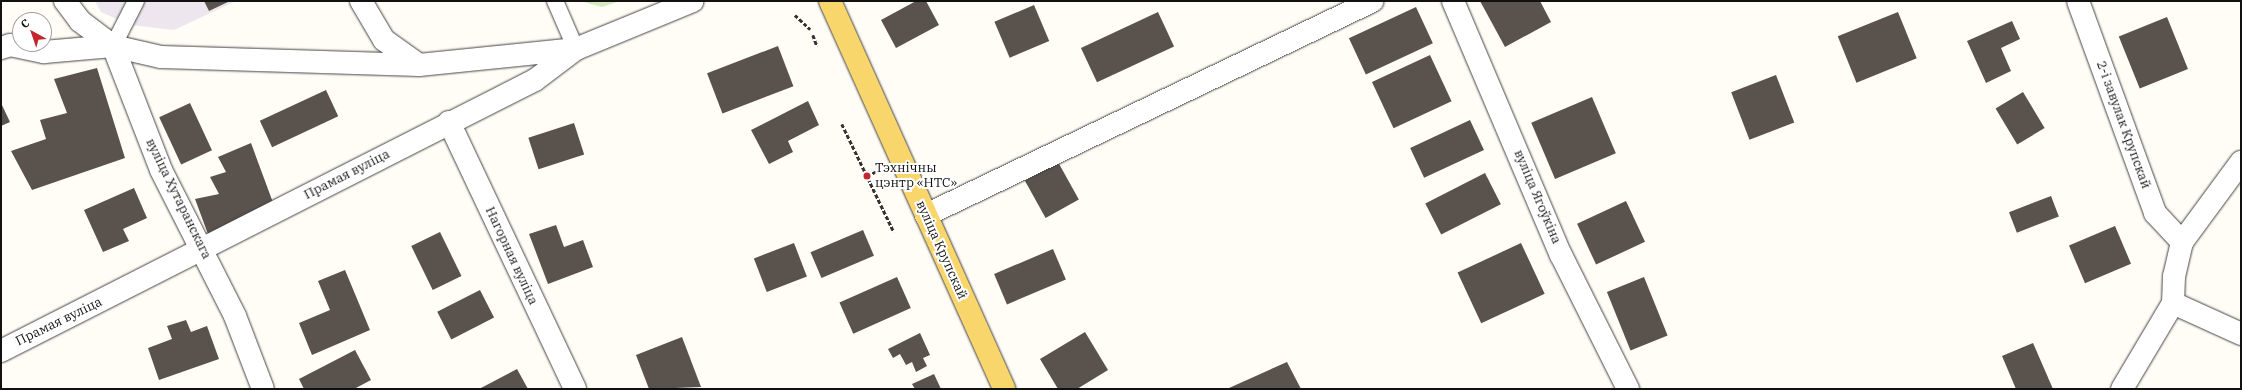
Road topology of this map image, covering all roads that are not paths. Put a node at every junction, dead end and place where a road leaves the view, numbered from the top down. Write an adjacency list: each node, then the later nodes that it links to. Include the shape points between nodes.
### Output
1 (65, 1): 10 (street, via 80,21)
2 (136, 1): 10 (lane)
3 (360, 1): 13 (street, via 384,40)
4 (556, 1): 12 (lane)
5 (693, 1): 12 (street, Прамая вуліца)
6 (830, 1): 16 (main road, вуліца Крупскай)
7 (1372, 1): 16 (street)
8 (1453, 1): 25 (street, вуліца Ягоўкіна, via 1561,254)
9 (2078, 1): 17 (street, 2-і завулак Крупскай, via 2155,212)
10 (112, 46): 11 (street, via 44,52 10,45); 13 (street, via 161,57); 18 (street, вуліца Хутаранскага, via 161,170)
11 (1, 48)
12 (576, 49): 13 (street); 14 (street, Прамая вуліца, via 535,80)
13 (419, 65)
14 (449, 122): 18 (street, Прамая вуліца); 23 (street, Нагорная вуліца)
15 (2241, 162): 17 (street)
16 (926, 215): 24 (main road, вуліца Крупскай)
17 (2182, 242): 19 (street, via 2174,276)
18 (204, 250): 21 (street, Прамая вуліца); 22 (street, вуліца Хутаранскага)
19 (2173, 303): 20 (street); 26 (street)
20 (2241, 334)
21 (1, 351)
22 (263, 389)
23 (575, 389)
24 (1004, 389)
25 (1628, 389)
26 (2122, 389)

